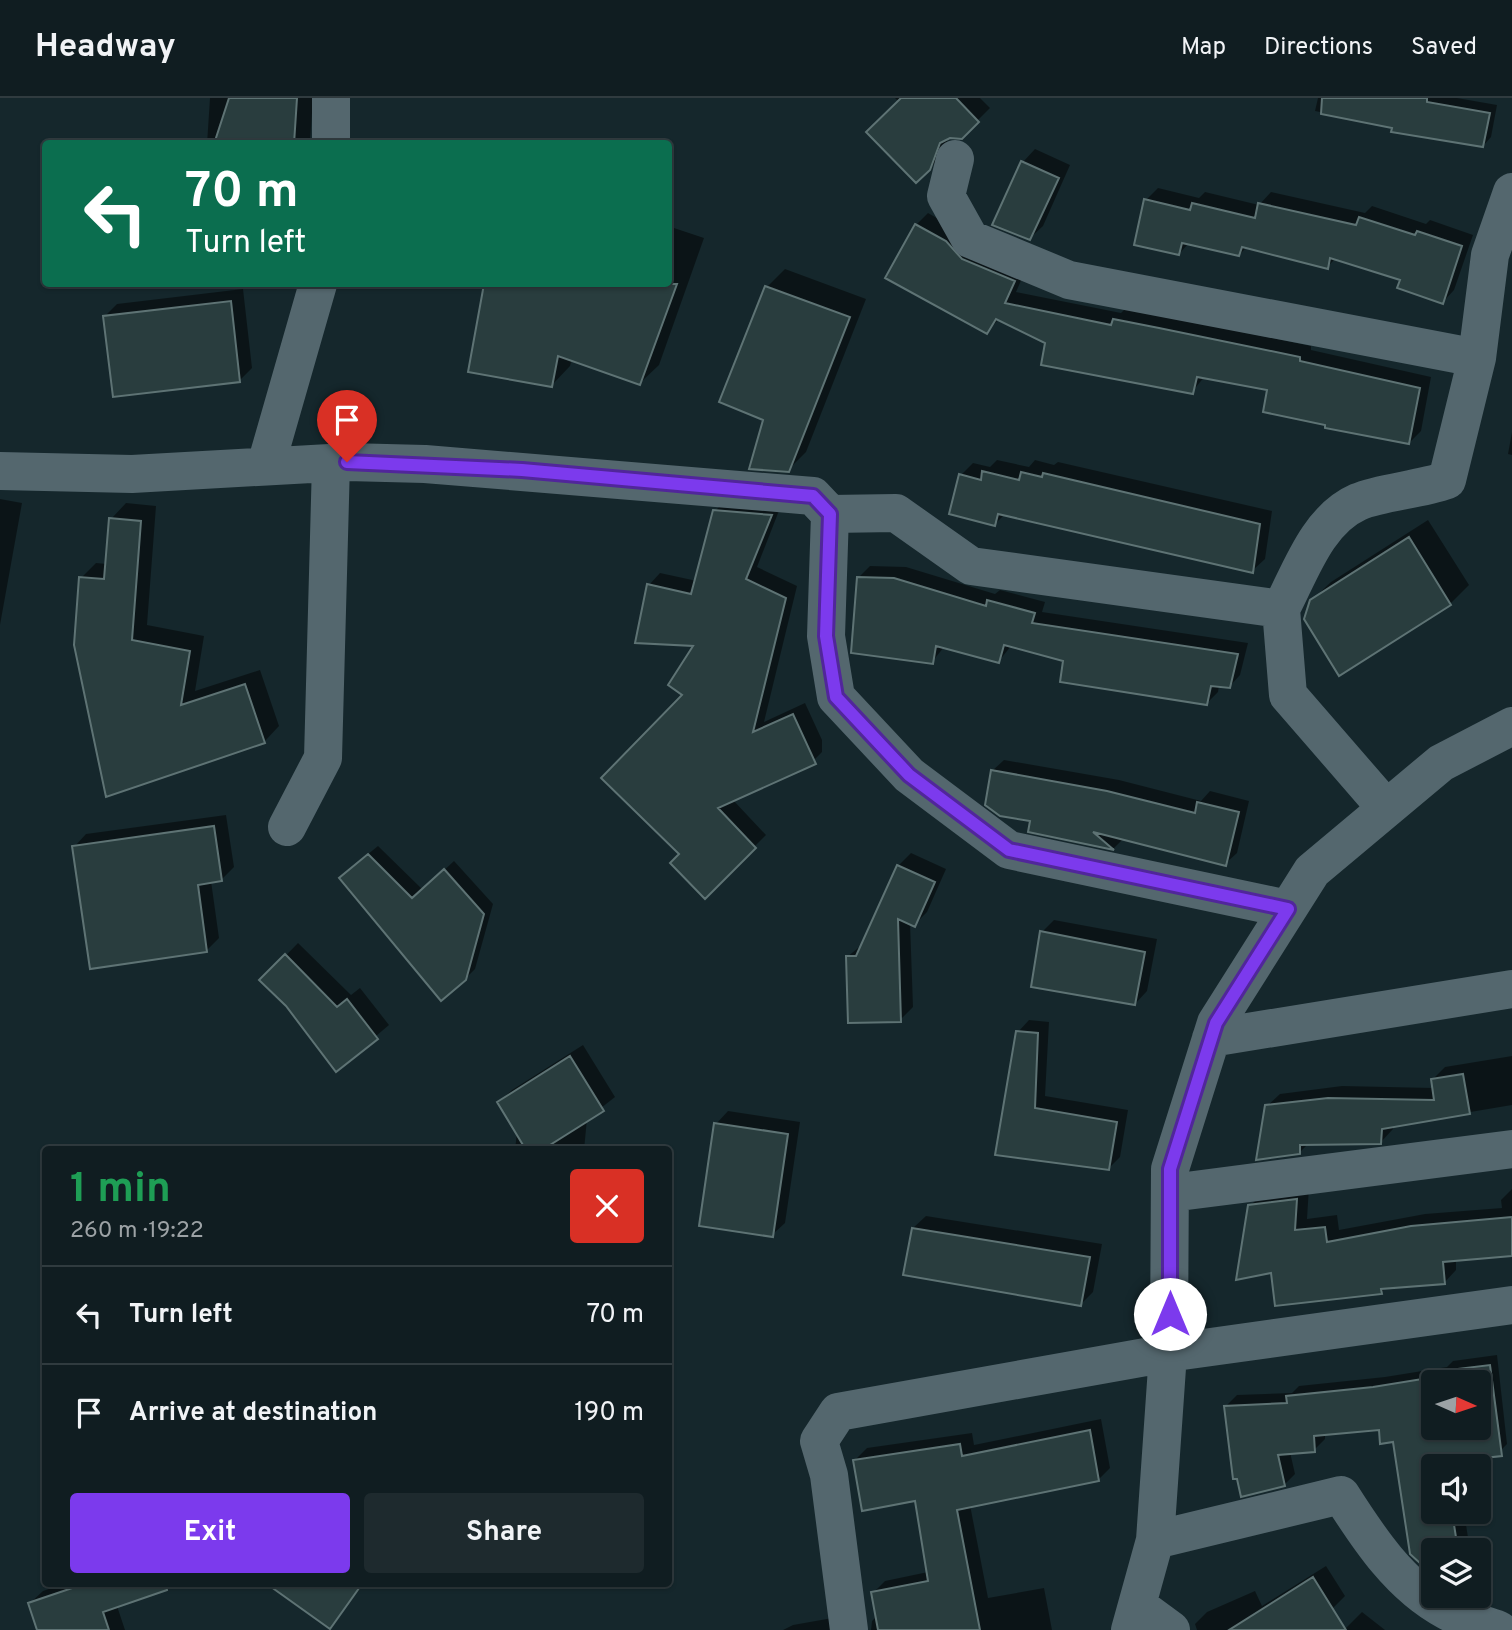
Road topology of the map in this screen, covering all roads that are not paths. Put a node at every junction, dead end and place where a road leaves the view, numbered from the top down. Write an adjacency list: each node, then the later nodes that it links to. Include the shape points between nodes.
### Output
1 (331, 98): 2 (street)
2 (331, 140)
3 (955, 159): 6 (street, via 946,196 970,239 1069,280)
4 (1512, 192): 6 (street, via 1490,255)
5 (317, 287): 8 (street)
6 (1477, 358): 11 (street, via 1447,480 1357,502 1322,531)
7 (331, 463): 8 (street); 10 (street, via 480,467 751,489 813,496); 14 (street, via 323,758)
8 (266, 465): 9 (street, via 132,474)
9 (0, 471)
10 (830, 514): 11 (street, via 896,513 971,566); 15 (street, via 826,636 836,697 909,775 1009,850)
11 (1281, 609): 13 (street, via 1288,695)
12 (1512, 726): 13 (street, via 1441,762)
13 (1386, 808): 15 (street, via 1312,871)
14 (287, 827)
15 (1288, 909): 17 (street)
16 (1512, 989): 17 (street)
17 (1211, 1038): 19 (street, via 1170,1169)
18 (1512, 1149): 19 (street)
19 (1171, 1193): 21 (street)
20 (1512, 1306): 21 (street)
21 (1168, 1353): 22 (street); 24 (street, via 838,1412 819,1440 829,1475)
22 (1155, 1540): 23 (street); 26 (street, via 1341,1494 1378,1551 1408,1581 1447,1611)
23 (1133, 1618): 25 (street)
24 (849, 1630)
25 (1171, 1630)
26 (1499, 1630)

